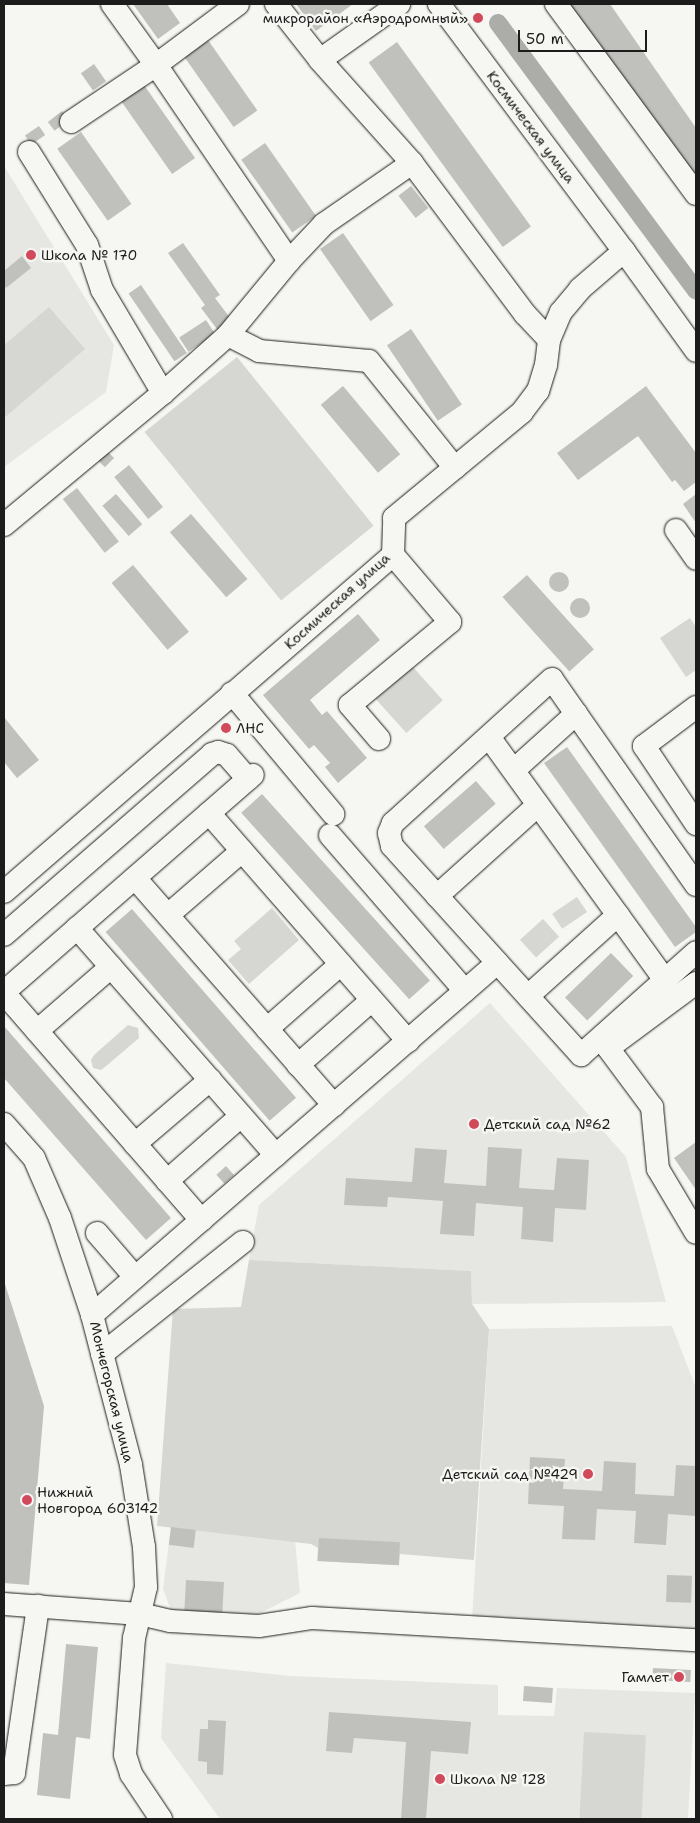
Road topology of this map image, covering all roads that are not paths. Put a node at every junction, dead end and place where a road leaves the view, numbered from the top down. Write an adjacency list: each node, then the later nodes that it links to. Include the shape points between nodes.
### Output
1 (112, 4): 8 (street)
2 (238, 4): 8 (street)
3 (276, 4): 7 (street)
4 (399, 4): 7 (street)
5 (440, 4): 13 (street, Космическая улица)
6 (556, 4): 12 (street)
7 (320, 60): 11 (street)
8 (156, 65): 9 (street); 14 (street)
9 (71, 122)
10 (30, 152): 18 (street, via 86,246 102,290)
11 (412, 163): 14 (street, via 324,224); 16 (street, via 525,314)
12 (696, 194)
13 (624, 251): 16 (street, Космическая улица, via 580,289 561,312); 17 (street, Космическая улица)
14 (289, 262): 15 (street)
15 (228, 335): 18 (street); 19 (street, via 259,351 369,360)
16 (549, 340): 19 (street, Космическая улица, via 538,391 522,412)
17 (696, 351)
18 (162, 393): 20 (street)
19 (455, 468): 22 (street, Космическая улица, via 394,518)
20 (4, 525)
21 (676, 530): 23 (street)
22 (393, 555): 24 (street, Космическая улица); 28 (street, via 450,622 350,705)
23 (696, 559)
24 (232, 693): 36 (street, Космическая улица); 48 (street, via 331,824)
25 (696, 707): 32 (street, via 644,746)
26 (576, 714): 27 (street, via 552,680); 29 (street); 35 (street)
27 (489, 736): 29 (street); 37 (street, via 390,829 392,846)
28 (379, 739)
29 (514, 770): 30 (street)
30 (538, 805): 37 (street); 39 (street)
31 (209, 813): 33 (street); 34 (street); 41 (street, via 251,777 227,755 218,752)
32 (696, 824)
33 (242, 851): 38 (street); 44 (street)
34 (135, 878): 38 (street); 40 (street)
35 (696, 885)
36 (4, 892)
37 (437, 896): 43 (street)
38 (168, 915): 52 (street)
39 (618, 915): 46 (street); 50 (street)
40 (77, 928): 45 (street); 49 (street)
41 (4, 935)
42 (696, 952): 46 (street)
43 (498, 963): 48 (street); 50 (street)
44 (341, 964): 51 (street); 52 (street)
45 (111, 967): 53 (street); 56 (street)
46 (665, 980): 50 (street, via 581,1055)
47 (696, 982): 65 (street, via 608,1048 652,1106 658,1169)
48 (465, 991): 54 (street)
49 (4, 992): 53 (street)
50 (528, 996)
51 (372, 1000): 54 (street); 55 (street)
52 (267, 1029): 55 (street)
53 (37, 1031): 60 (street)
54 (408, 1041): 57 (street)
55 (298, 1064): 57 (street)
56 (210, 1080): 58 (street); 60 (street)
57 (334, 1105): 61 (street)
58 (241, 1116): 61 (street); 62 (street)
59 (4, 1124): 68 (street, Мончегорская улица, via 34,1158 48,1186)
60 (135, 1144): 62 (street)
61 (276, 1155): 63 (street)
62 (167, 1181): 63 (street)
63 (202, 1220): 67 (street)
64 (97, 1233): 67 (street)
65 (696, 1233)
66 (243, 1242): 69 (street)
67 (135, 1277): 68 (street)
68 (92, 1315): 69 (street, Мончегорская улица)
69 (102, 1354): 72 (street, Мончегорская улица, via 131,1465 143,1539 146,1587)
70 (4, 1604): 71 (street)
71 (38, 1606): 72 (street); 74 (street, via 14,1774)
72 (140, 1614): 73 (street, via 170,1621 259,1626 312,1618); 75 (street, Мончегорская улица, via 134,1638 125,1755 131,1774)
73 (696, 1640)
74 (4, 1774)
75 (161, 1819)

